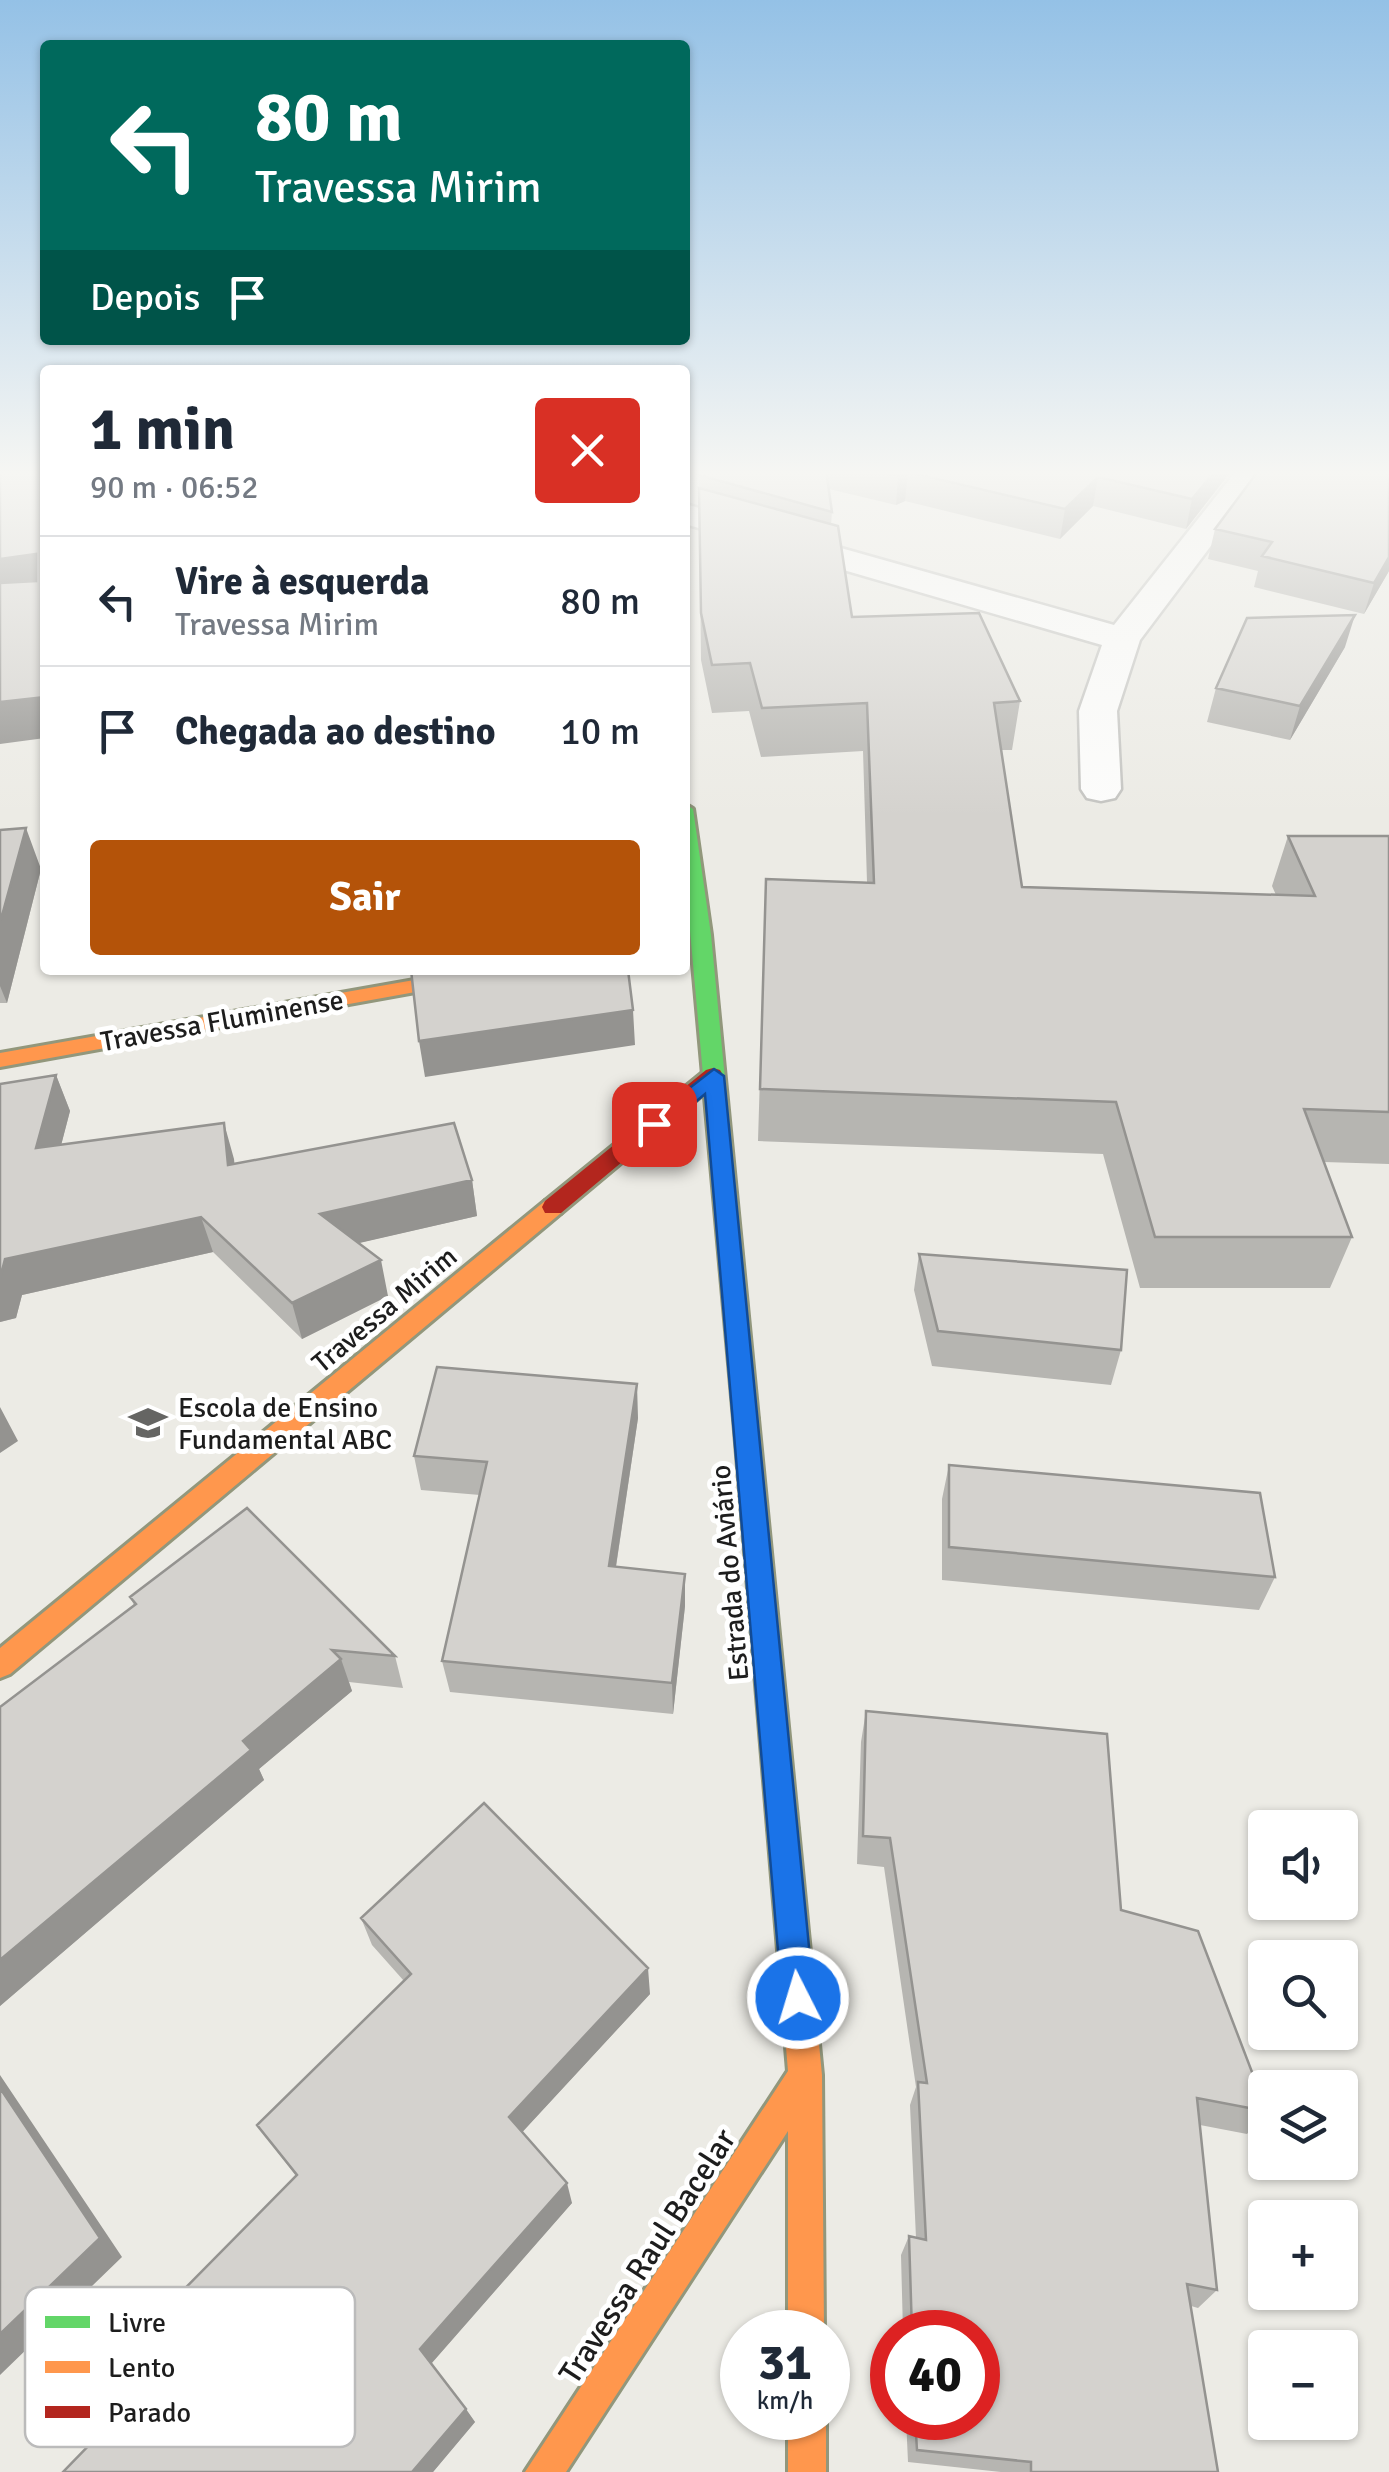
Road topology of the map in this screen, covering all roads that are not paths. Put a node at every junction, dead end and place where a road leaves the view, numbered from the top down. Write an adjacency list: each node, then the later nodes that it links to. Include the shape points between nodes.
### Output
1 (934, 585): 3 (street)
2 (1163, 585): 3 (street)
3 (1122, 639): 4 (street, via 1098,712)
4 (1101, 789)
5 (690, 880): 6 (street, Estrada do Aviário)
6 (694, 936): 9 (street, Estrada do Aviário)
7 (476, 975): 8 (street, Travessa Fluminense)
8 (0, 1060)
9 (714, 1076): 10 (street, Travessa Mirim); 11 (street, Estrada do Aviário)
10 (0, 1664)
11 (805, 2075): 12 (street, Estrada do Aviário); 14 (street, Travessa Raul Bacelar)
12 (806, 2310)
13 (806, 2440): 15 (street)
14 (544, 2472)
15 (807, 2472)

